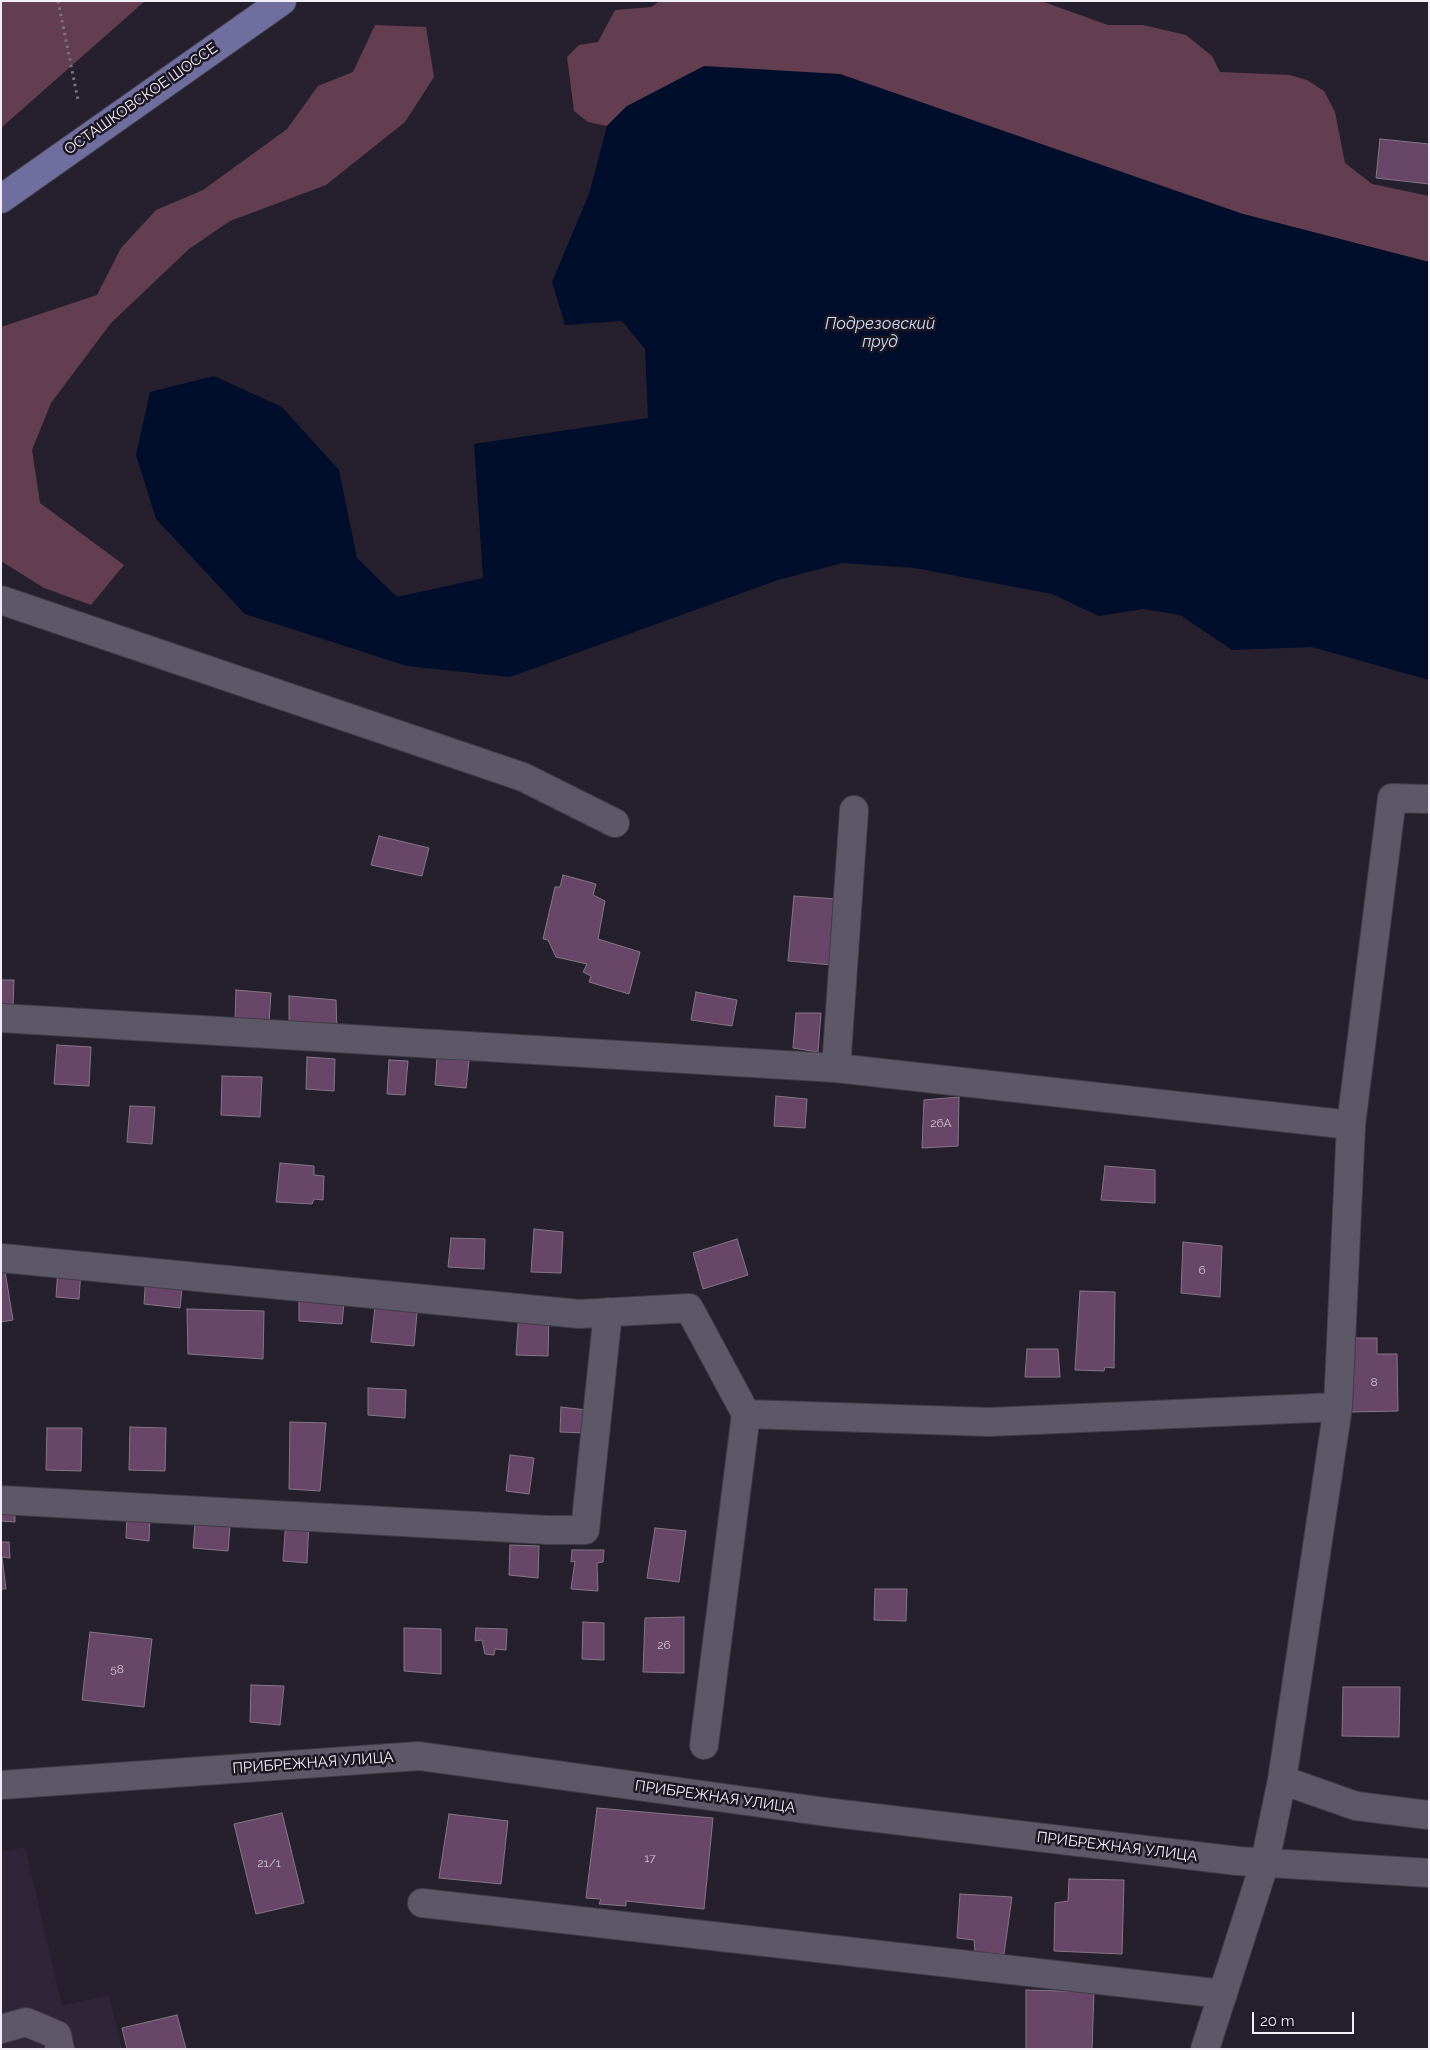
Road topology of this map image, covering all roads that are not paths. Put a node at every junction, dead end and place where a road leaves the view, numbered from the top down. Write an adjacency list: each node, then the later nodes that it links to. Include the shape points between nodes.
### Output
1 (282, 1): 2 (main road, ОСТАШКОВСКОЕ ШОССЕ)
2 (1, 199)
3 (1, 600): 6 (street, via 522,777)
4 (1429, 799): 9 (street, via 1392,798)
5 (854, 810): 8 (street)
6 (615, 823)
7 (1, 1018): 8 (street)
8 (836, 1068): 9 (street)
9 (1351, 1125): 12 (street)
10 (1, 1258): 11 (street, via 579,1314)
11 (608, 1312): 13 (street, via 689,1308); 14 (street, via 585,1530)
12 (1338, 1407): 13 (street, via 989,1422); 16 (street)
13 (746, 1414): 15 (street)
14 (1, 1500)
15 (704, 1745)
16 (1282, 1780): 18 (street, via 1356,1806); 19 (street)
17 (1, 1785): 19 (street, ПРИБРЕЖНАЯ УЛИЦА, via 420,1756 826,1812)
18 (1429, 1814)
19 (1265, 1862): 20 (street, ПРИБРЕЖНАЯ УЛИЦА); 22 (street)
20 (1429, 1873)
21 (422, 1903): 22 (street)
22 (1223, 1994): 25 (street)
23 (1, 2029): 24 (street, via 26,2022 57,2035)
24 (60, 2049)
25 (1206, 2049)

